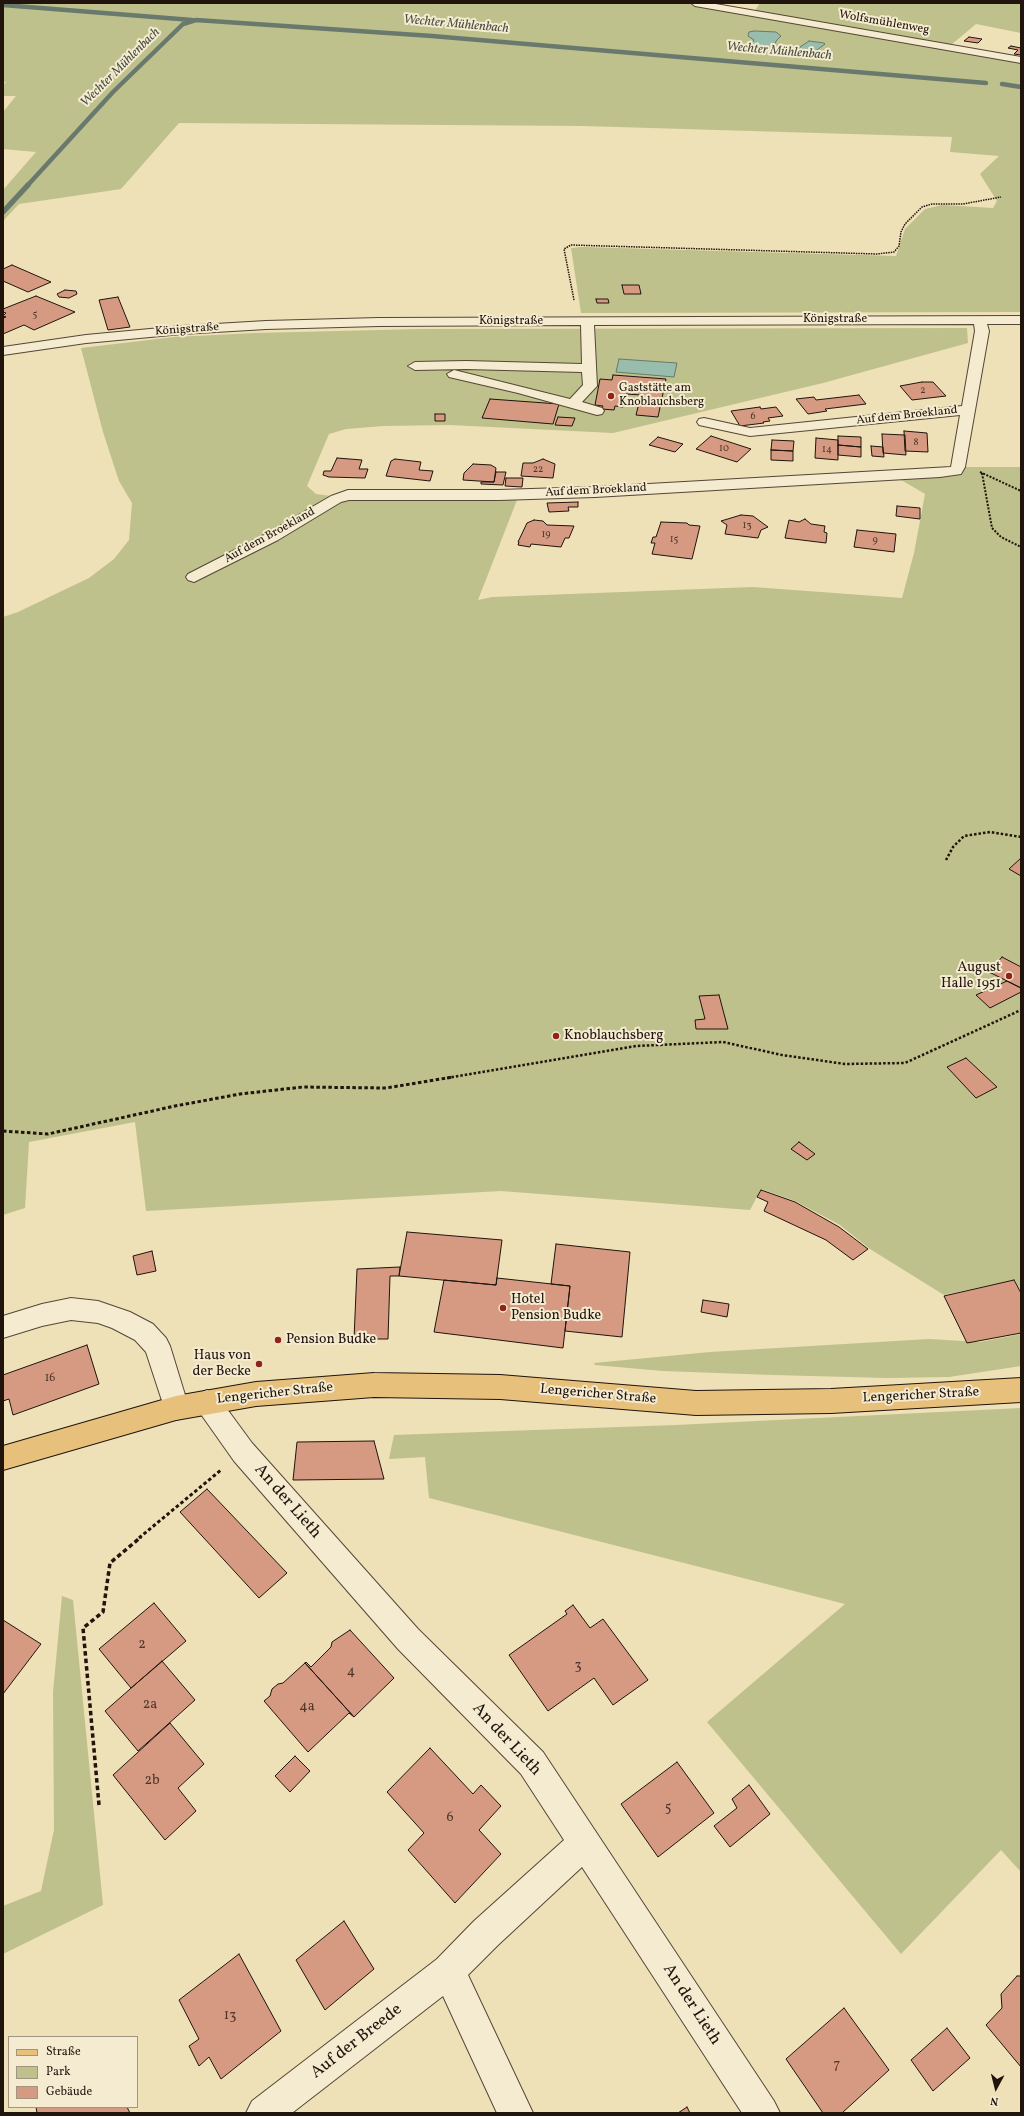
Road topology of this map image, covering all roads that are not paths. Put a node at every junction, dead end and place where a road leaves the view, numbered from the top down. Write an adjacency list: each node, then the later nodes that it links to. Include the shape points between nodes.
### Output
1 (695, 3): 2 (street, Wolfsmühlenweg)
2 (1021, 60)
3 (980, 320): 4 (street, Königstraße); 5 (street, Königstraße); 11 (street, Auf dem Broekland, via 982,331)
4 (1021, 320)
5 (586, 321): 6 (street, Königstraße, via 266,325 93,338); 9 (street, via 589,330)
6 (3, 351)
7 (448, 365): 8 (street); 9 (street); 10 (street, via 453,374)
8 (416, 366)
9 (589, 368): 10 (street, via 590,386)
10 (573, 404): 12 (street)
11 (967, 410): 13 (street, Auf dem Broekland, via 750,432); 14 (street, Auf dem Broekland, via 956,471 595,492 348,495)
12 (597, 412)
13 (704, 422)
14 (194, 577)
15 (3, 1327): 18 (street, via 71,1309 98,1312 121,1320 144,1332 157,1346)
16 (1021, 1390): 17 (main road, Lengericher Straße, via 831,1401 696,1403 500,1387 374,1385 256,1394)
17 (207, 1402): 18 (main road, Lengericher Straße); 20 (street, An der Lieth, via 243,1452 408,1639 532,1763)
18 (176, 1408): 19 (main road, Lengericher Straße)
19 (3, 1458)
20 (584, 1844): 21 (street, Auf der Breede); 24 (street, An der Lieth)
21 (449, 1971): 22 (street, Auf der Breede); 23 (street)
22 (264, 2113)
23 (516, 2113)
24 (762, 2113)

